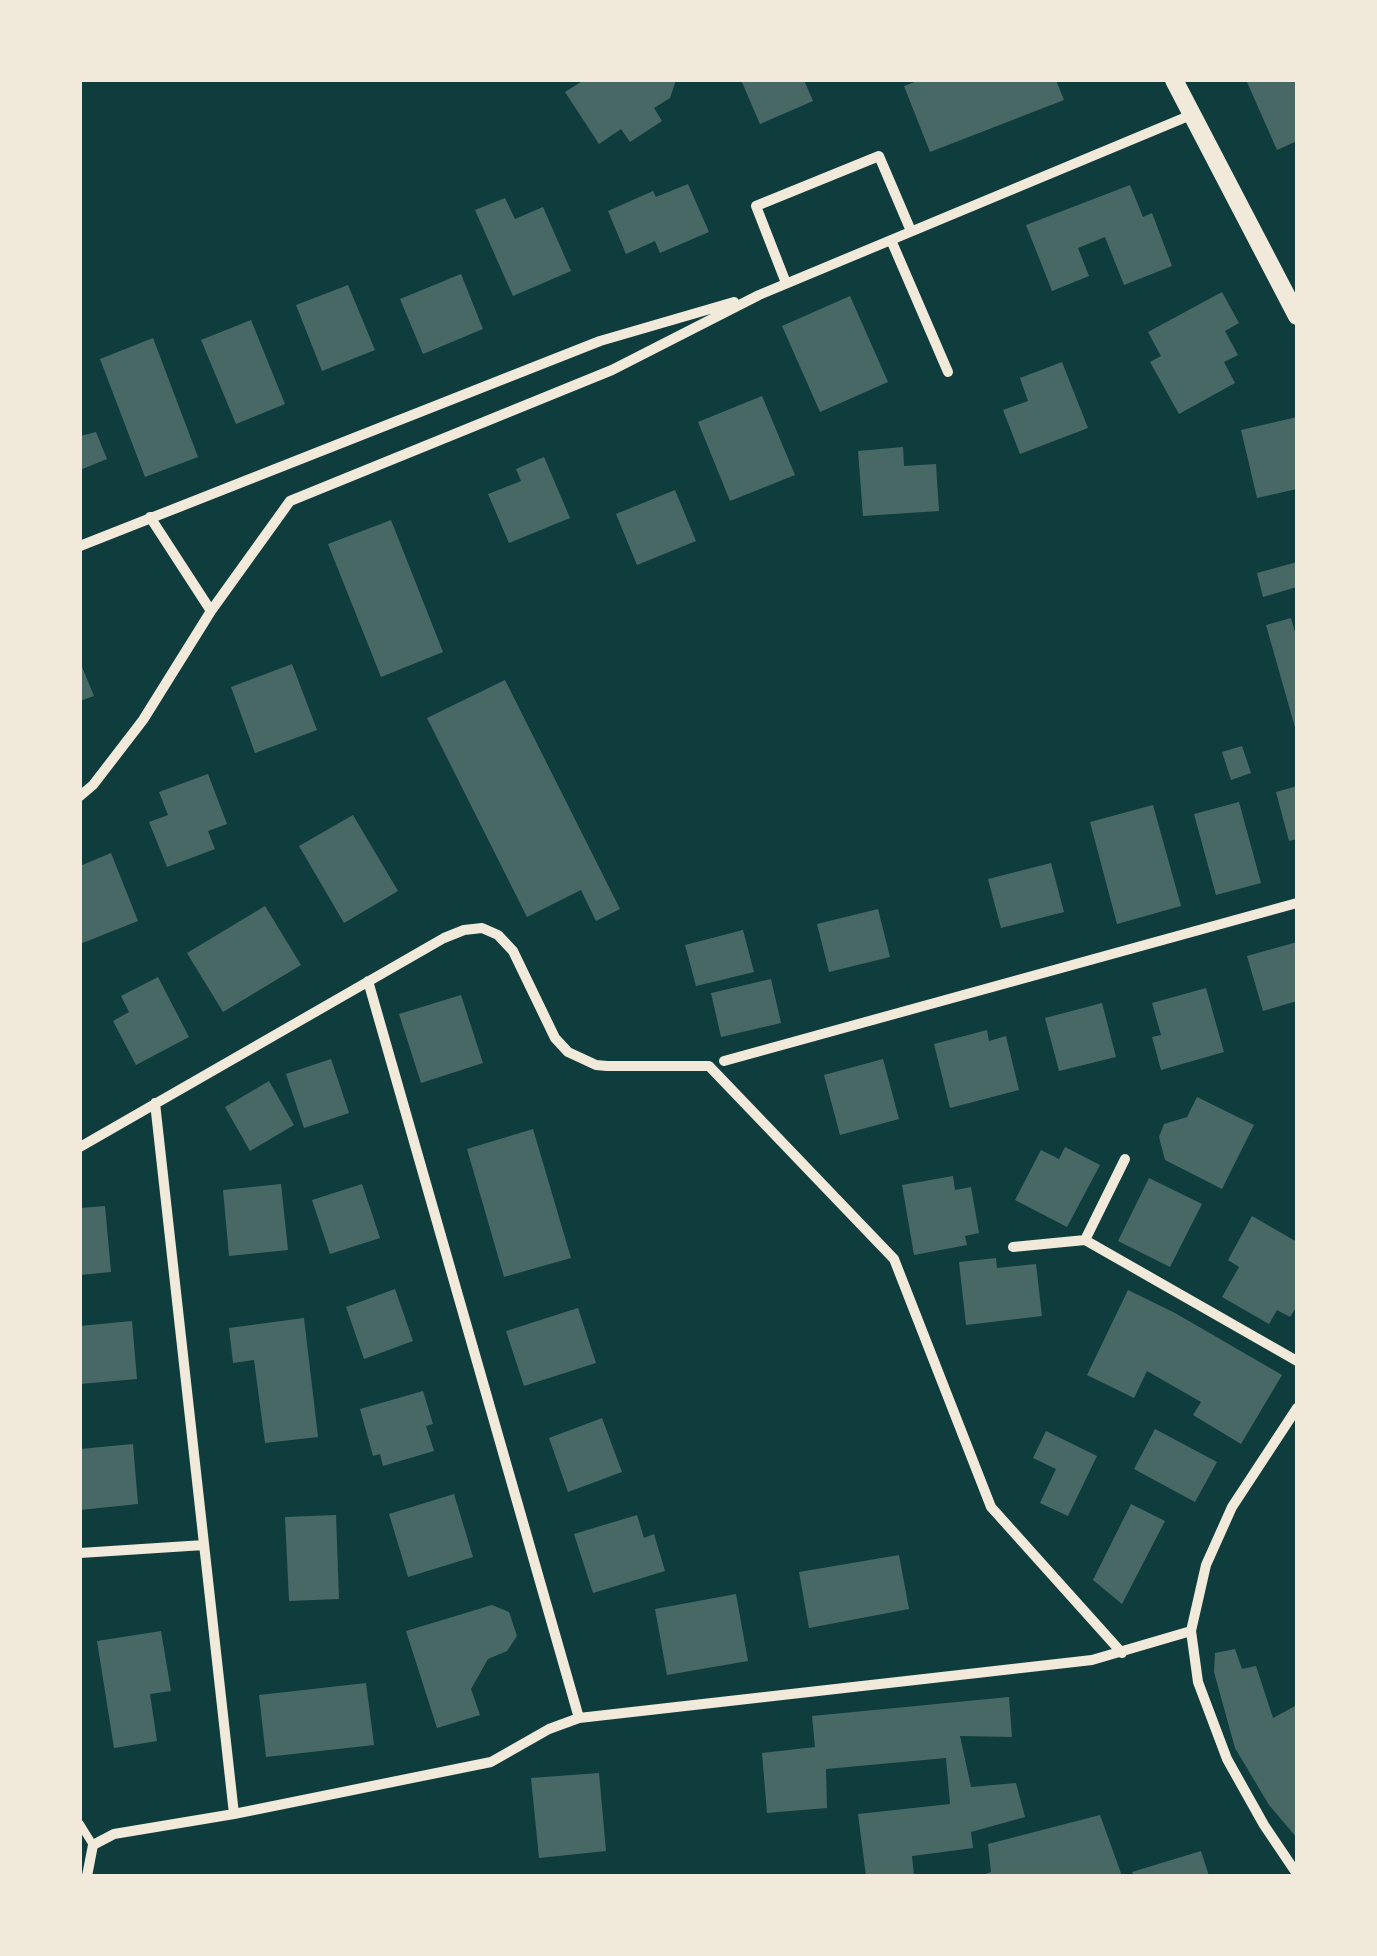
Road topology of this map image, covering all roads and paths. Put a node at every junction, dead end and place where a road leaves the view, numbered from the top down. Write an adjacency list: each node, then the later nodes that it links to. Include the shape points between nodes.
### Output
1 (1174, 80): 2 (street)
2 (1191, 115): 3 (street); 7 (street)
3 (911, 231): 4 (street); 5 (street, via 879,156 756,206)
4 (891, 240): 5 (street); 8 (street)
5 (786, 283): 6 (street)
6 (759, 294): 9 (street, via 600,341); 11 (street, via 612,370 290,502)
7 (1297, 316)
8 (948, 372)
9 (150, 517): 10 (street); 11 (street)
10 (80, 546)
11 (211, 611): 12 (street, via 143,720)
12 (80, 796)
13 (1297, 903): 15 (street)
14 (368, 981): 16 (street); 26 (street, via 444,938 482,928 513,951 554,1038 568,1052 596,1065 708,1066 894,1260 991,1506); 27 (street)
15 (724, 1061)
16 (155, 1103): 17 (street); 23 (street)
17 (80, 1147)
18 (1125, 1159): 19 (street)
19 (1085, 1240): 20 (street); 21 (street)
20 (1013, 1247)
21 (1297, 1361)
22 (1297, 1408): 25 (street, via 1232,1507 1206,1565)
23 (204, 1545): 24 (street); 28 (street)
24 (80, 1553)
25 (1191, 1631): 26 (street); 31 (street, via 1198,1682 1227,1759)
26 (1122, 1653): 27 (street)
27 (579, 1718): 28 (street, via 491,1762)
28 (234, 1814): 30 (street, via 114,1834)
29 (80, 1824): 30 (lane)
30 (93, 1845): 32 (street)
31 (1297, 1874)
32 (87, 1876)

